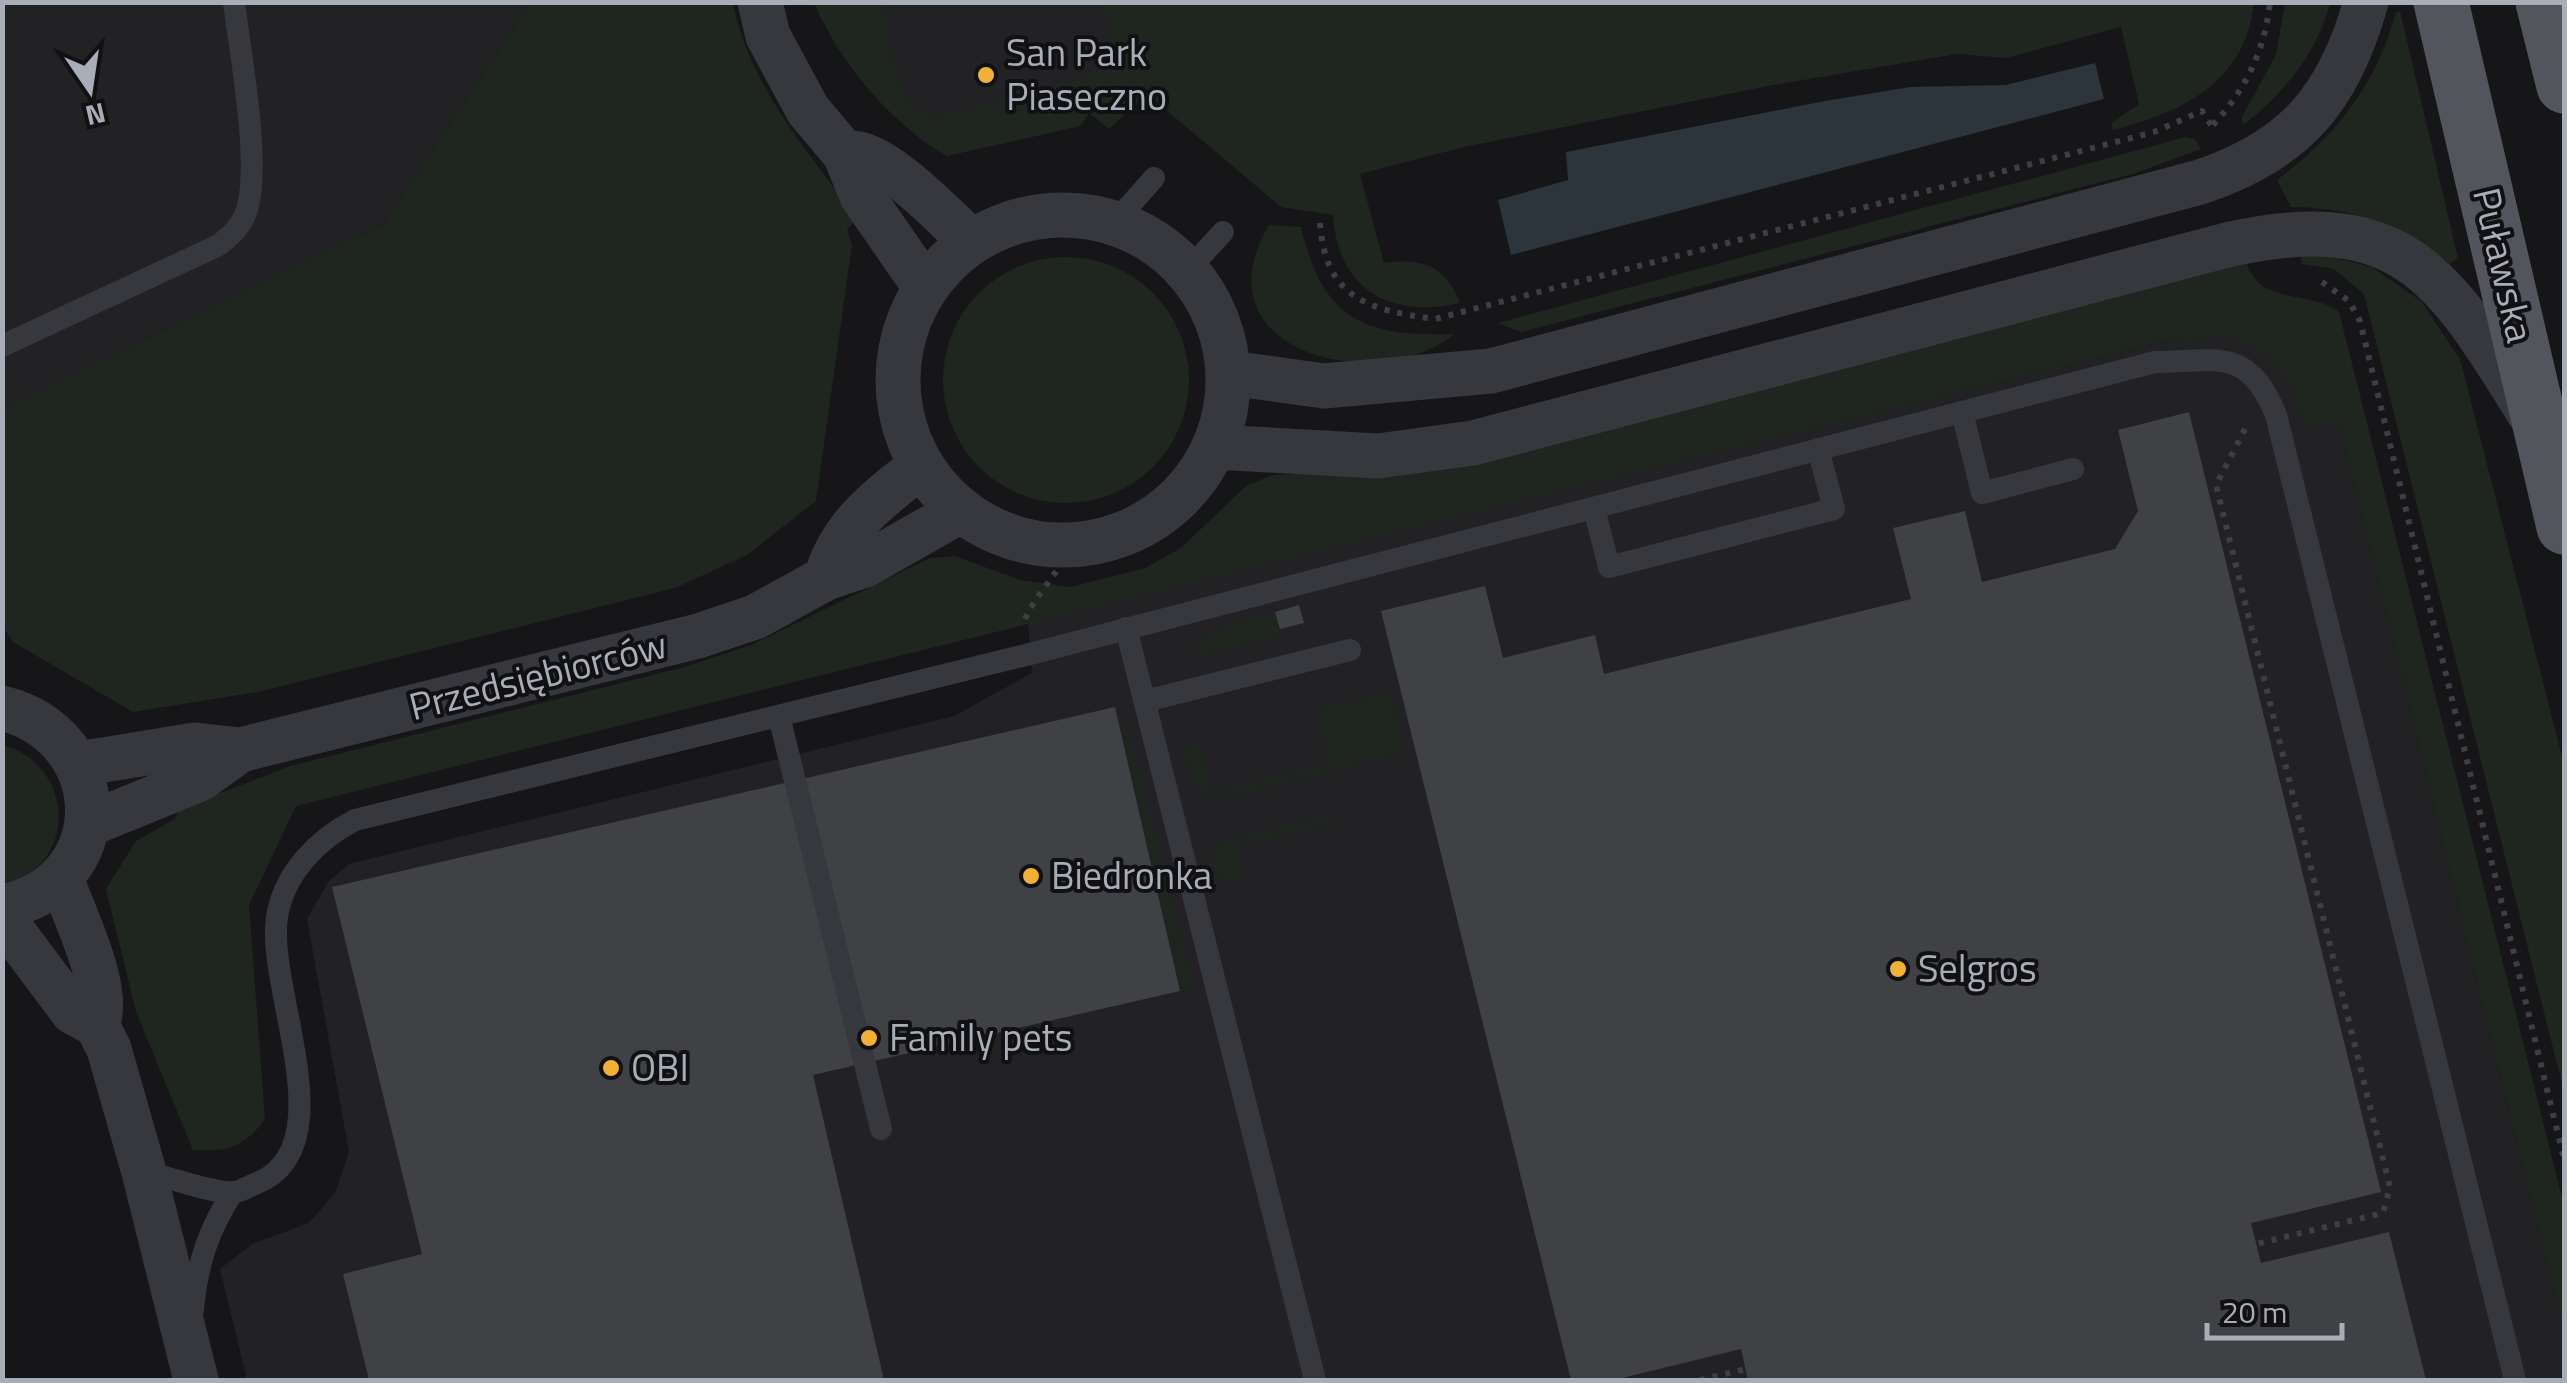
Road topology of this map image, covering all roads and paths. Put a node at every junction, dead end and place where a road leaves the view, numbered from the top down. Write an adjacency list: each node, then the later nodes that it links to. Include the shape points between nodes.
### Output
1 (234, 2): 19 (lane, via 253,177 236,232)
2 (760, 2): 10 (street, via 782,64 808,110)
3 (2270, 2): 9 (path, via 2252,70)
4 (2366, 2): 20 (street, via 2338,80 2301,127 2252,162 2200,182 1491,371 1324,386)
5 (2441, 2): 23 (main road, Puławska)
6 (2543, 2): 7 (main road)
7 (2564, 86)
8 (2207, 118): 13 (path, via 2202,111 2154,132 1435,319 1374,308 1354,297 1322,252)
9 (2212, 126)
10 (845, 154): 15 (street, via 878,160); 18 (street, via 862,196)
11 (1154, 178): 12 (lane)
12 (1114, 223): 15 (street, via 1052,214 1015,221); 16 (street, via 1160,244)
13 (1320, 223)
14 (1223, 232): 16 (lane)
15 (972, 242): 18 (street)
16 (1188, 270): 20 (street, via 1210,301)
17 (2308, 280): 47 (path, via 2340,292 2360,321)
18 (925, 287): 26 (street, via 898,356 905,432)
19 (2, 346)
20 (1230, 373): 24 (street)
21 (2266, 390): 22 (lane, via 2252,371 2232,362 2155,362); 50 (path, via 2216,485 2390,1187 2382,1213); 55 (lane)
22 (1962, 412): 25 (lane); 27 (lane, via 1982,493)
23 (2543, 436): 24 (street, via 2469,317 2444,289 2406,258 2368,240 2318,231 2227,245 1472,443 1378,456); 30 (main road, Puławska)
24 (1215, 447): 31 (street, via 1170,507 1123,533)
25 (1818, 450): 28 (lane); 28 (lane, via 1834,509 1609,567)
26 (921, 466): 29 (street); 32 (street, via 846,532)
27 (2074, 469)
28 (1594, 508): 33 (lane)
29 (962, 510): 31 (street, via 1001,534); 32 (street, Przedsiębiorców, via 865,565)
30 (2564, 527)
31 (1072, 545): 35 (path, via 1024,620)
32 (826, 578): 39 (street, Przedsiębiorców, via 754,617 698,636)
33 (1126, 628): 35 (lane); 36 (lane)
34 (1350, 650): 36 (lane)
35 (1019, 656): 38 (lane)
36 (1146, 700): 53 (lane)
37 (2, 708): 40 (street, via 48,726)
38 (779, 716): 46 (lane); 49 (lane, via 355,820 318,843 277,916 298,1095 296,1144 284,1168)
39 (240, 750): 40 (street, Przedsiębiorców, via 195,746); 41 (street, Przedsiębiorców, via 200,779)
40 (79, 764): 41 (street)
41 (87, 825): 42 (street)
42 (61, 878): 43 (street, via 42,894); 45 (street, via 102,992)
43 (2, 908)
44 (2, 917): 45 (street, via 73,1012)
45 (96, 1024): 48 (street)
46 (881, 1129)
47 (2564, 1159)
48 (144, 1172): 49 (lane); 51 (street)
49 (233, 1192): 51 (lane, via 195,1275)
50 (2256, 1244)
51 (192, 1362)
52 (1746, 1369): 54 (path)
53 (1314, 1380)
54 (1700, 1380)
55 (2516, 1380)

